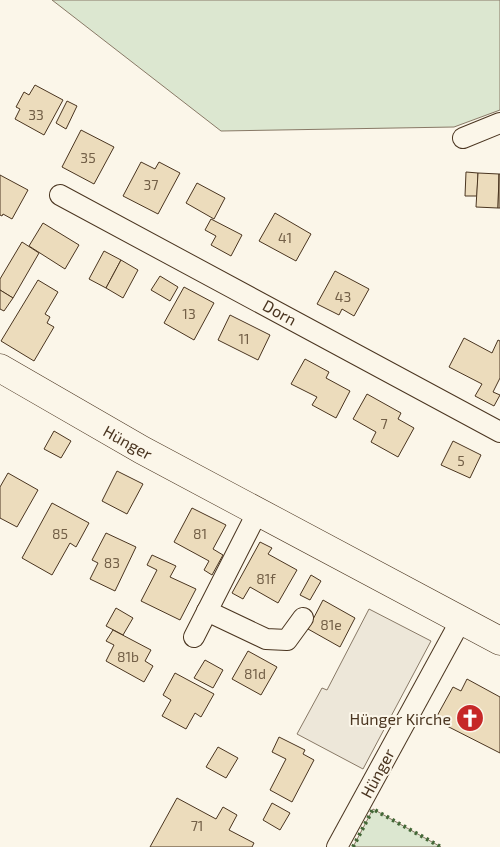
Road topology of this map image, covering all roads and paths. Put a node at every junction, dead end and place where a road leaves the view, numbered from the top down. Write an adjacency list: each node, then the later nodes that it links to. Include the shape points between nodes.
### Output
1 (500, 123): 2 (street)
2 (463, 138)
3 (60, 195): 5 (street, Dorn)
4 (0, 368): 6 (main road, Hünger)
5 (500, 432)
6 (258, 513): 7 (street); 9 (main road, Hünger)
7 (207, 611): 8 (street, via 266,639 287,640); 10 (street)
8 (304, 618)
9 (461, 620): 11 (main road, Hünger); 12 (street, Hünger)
10 (194, 637)
11 (500, 641)
12 (337, 847)

